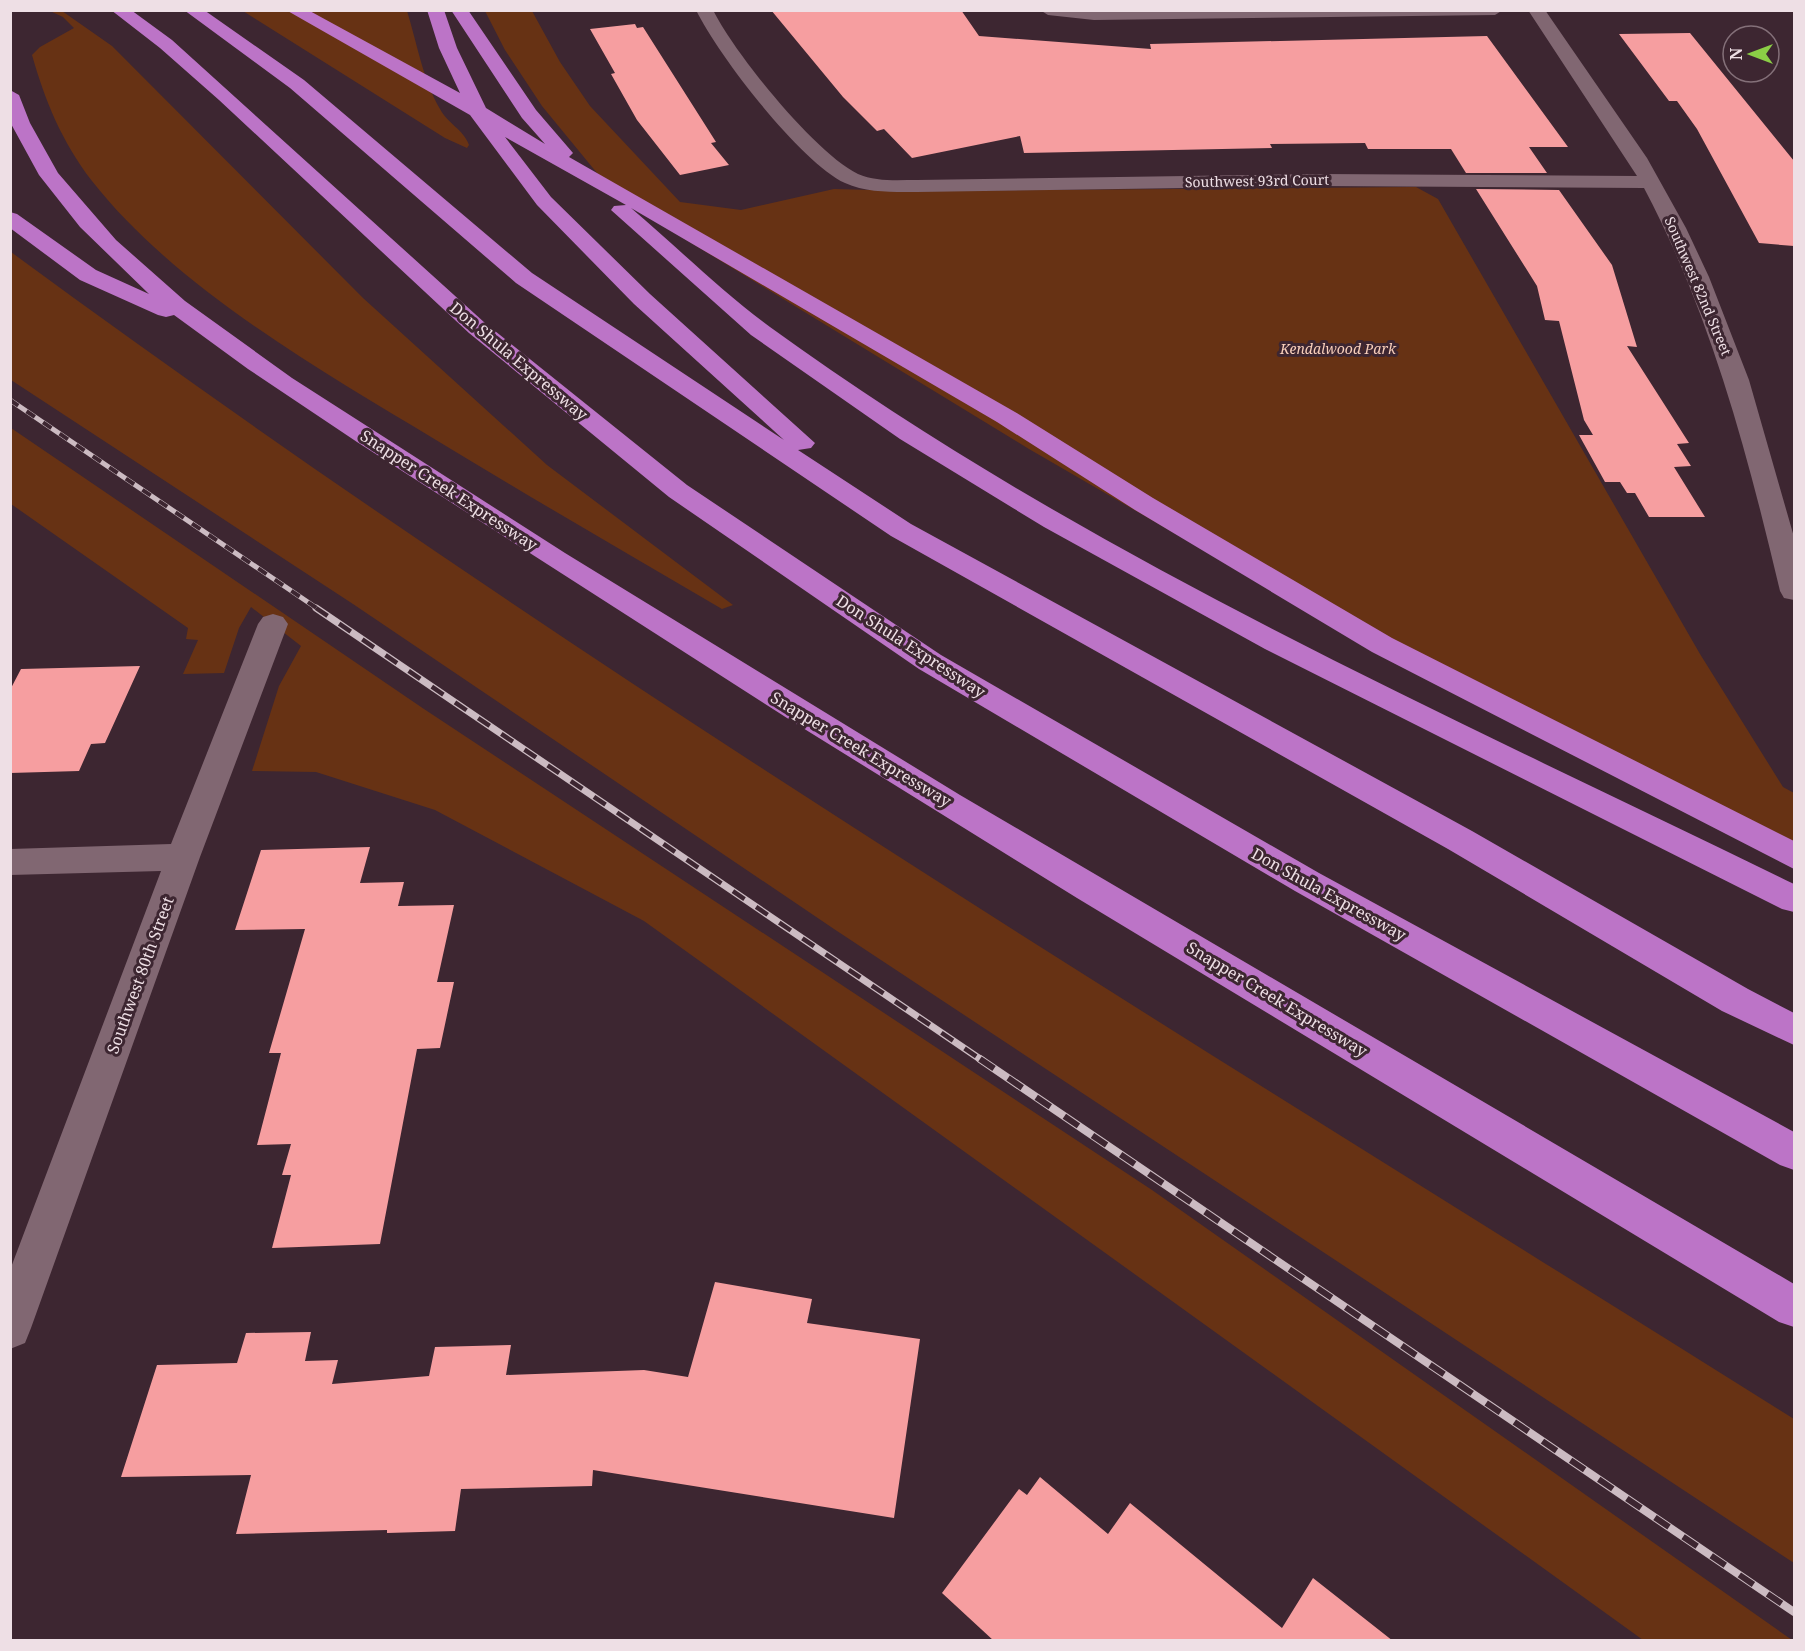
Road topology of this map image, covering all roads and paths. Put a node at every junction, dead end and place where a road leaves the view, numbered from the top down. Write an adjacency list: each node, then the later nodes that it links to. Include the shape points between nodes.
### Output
1 (119, 10): 22 (highway, Don Shula Expressway, via 226,96 477,328 707,511 930,662 1306,882)
2 (192, 10): 14 (highway, via 297,84 524,278)
3 (294, 10): 17 (highway, via 461,101 1006,417 1382,645)
4 (435, 10): 14 (highway, via 482,120 544,201 651,306)
5 (459, 10): 20 (highway, via 529,114 577,169 759,330 909,434 1054,521 1275,642)
6 (705, 10): 11 (street, Southwest 93rd Court, via 746,74 839,172 863,182 917,186 1321,180)
7 (1048, 10): 8 (street, via 1088,15)
8 (1496, 10)
9 (1536, 10): 11 (street, Southwest 82nd Street)
10 (10, 95): 13 (highway, Snapper Creek Expressway, via 41,162 83,217 152,285)
11 (1651, 182): 15 (street, Southwest 82nd Street, via 1690,262 1727,353 1760,458)
12 (10, 218): 13 (highway, via 88,275)
13 (207, 328): 23 (highway, Snapper Creek Expressway, via 420,472 817,724)
14 (901, 530): 21 (highway)
15 (1794, 591)
16 (273, 624): 18 (street, Southwest 80th Street)
17 (1794, 856)
18 (183, 857): 19 (street); 24 (street, Southwest 80th Street)
19 (10, 862)
20 (1794, 899)
21 (1794, 1030)
22 (1794, 1152)
23 (1794, 1307)
24 (10, 1328)

